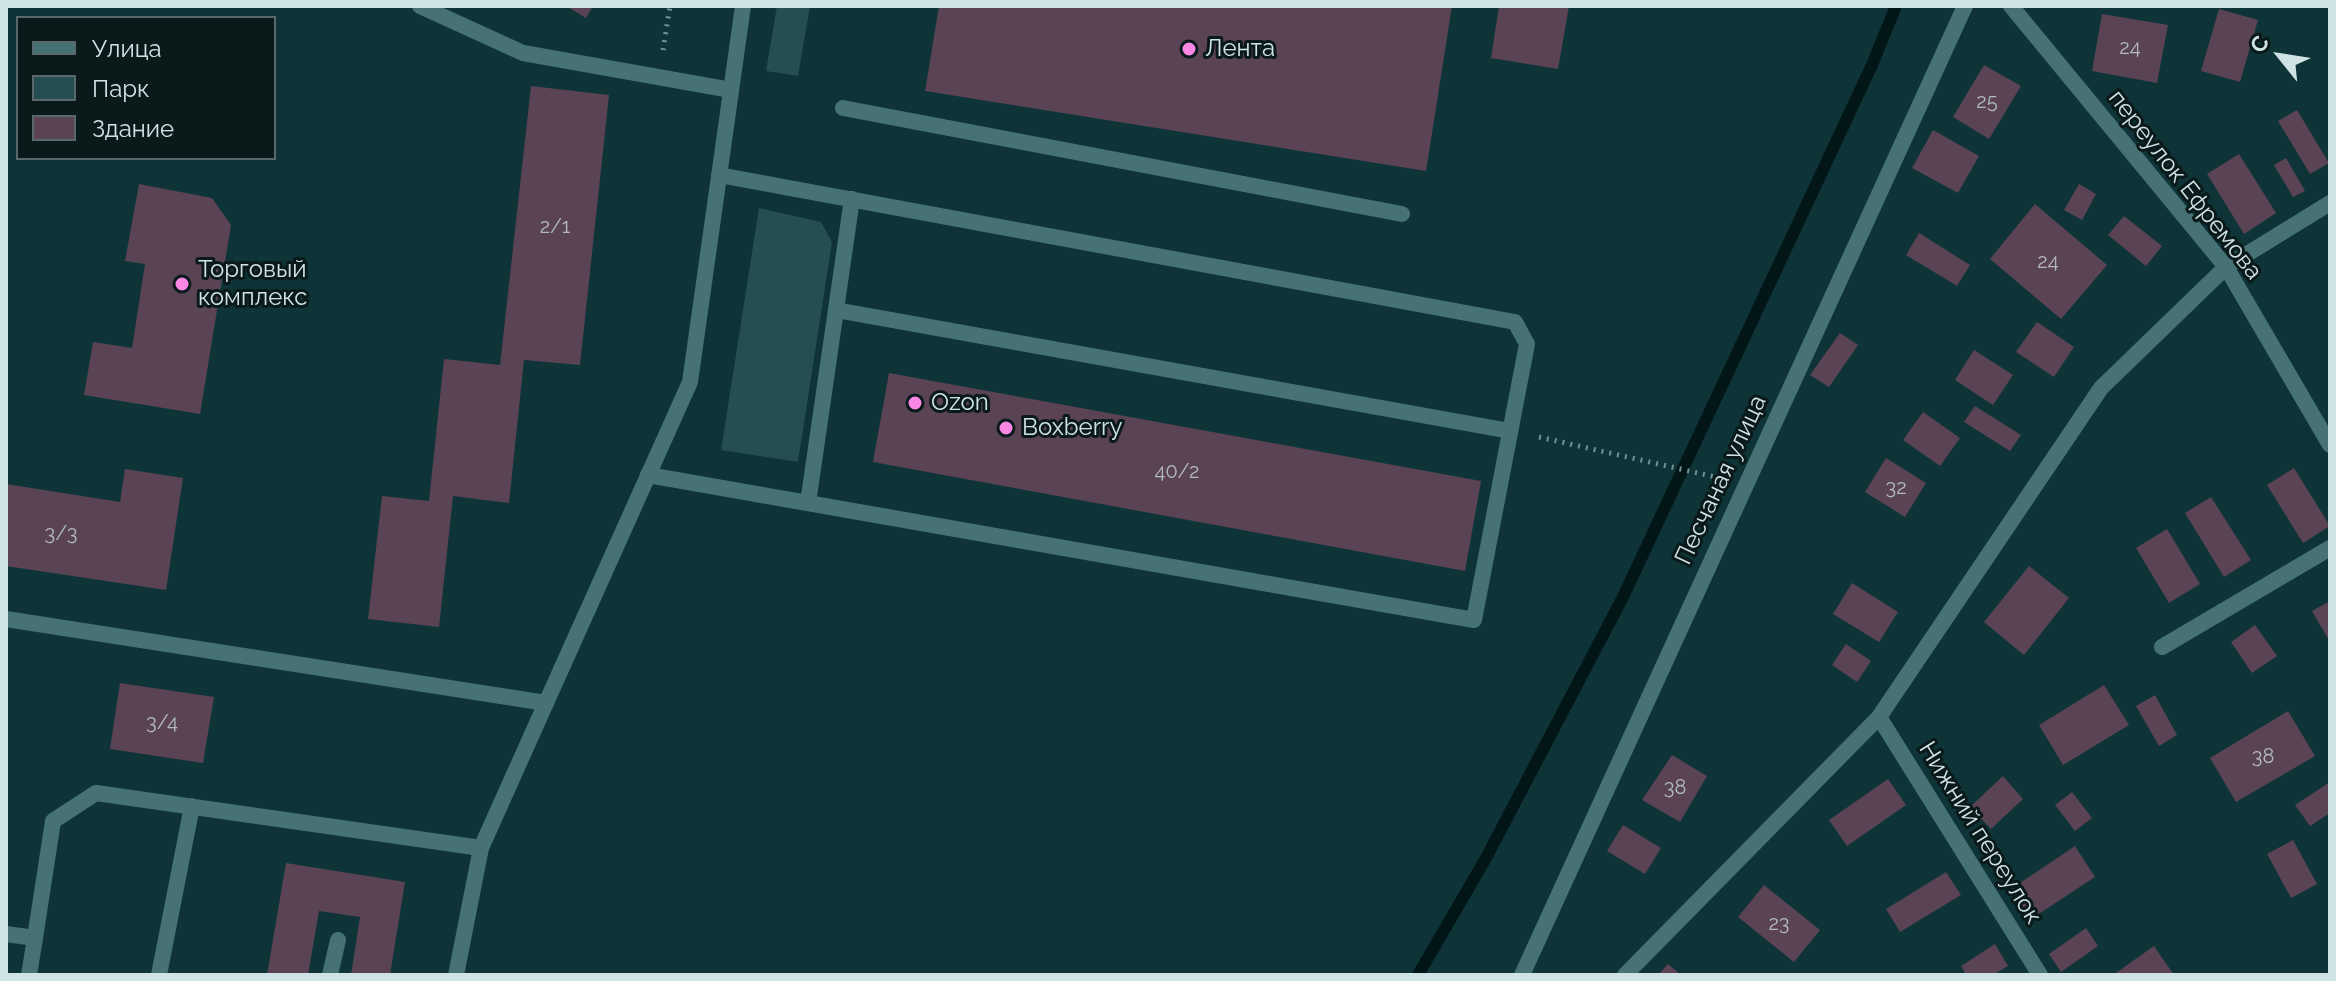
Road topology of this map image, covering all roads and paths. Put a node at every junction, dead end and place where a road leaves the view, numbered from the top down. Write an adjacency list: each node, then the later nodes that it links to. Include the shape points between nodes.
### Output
1 (420, 6): 6 (street, via 523,53)
2 (670, 6): 6 (path)
3 (743, 6): 7 (street)
4 (1965, 6): 18 (street, Песчаная улица)
5 (2011, 6): 13 (street, переулок Ефремова)
6 (659, 79): 7 (street)
7 (731, 90): 9 (street)
8 (843, 108): 12 (street)
9 (719, 175): 10 (street); 17 (street, via 690,382)
10 (852, 199): 14 (street); 15 (street, via 1515,322 1527,344)
11 (2330, 203): 13 (street)
12 (1402, 214)
13 (2226, 267): 16 (street, переулок Ефремова); 24 (street, via 2101,388)
14 (836, 310): 15 (street); 19 (street)
15 (1510, 431): 18 (path); 19 (street, via 1474,620)
16 (2330, 445)
17 (648, 475): 19 (street); 23 (street)
18 (1745, 484): 34 (street, Песчаная улица)
19 (808, 503)
20 (2330, 548): 22 (street)
21 (6, 619): 23 (street)
22 (2162, 647)
23 (546, 703): 26 (street)
24 (1879, 717): 35 (street); 36 (street, Нижний переулок)
25 (192, 806): 26 (street); 28 (street, via 96,793 53,821); 31 (street)
26 (481, 848): 33 (street)
27 (6, 934): 28 (street)
28 (35, 938): 30 (street)
29 (338, 940): 32 (street)
30 (29, 975)
31 (159, 975)
32 (330, 975)
33 (456, 975)
34 (1522, 975)
35 (1625, 975)
36 (2040, 975)

